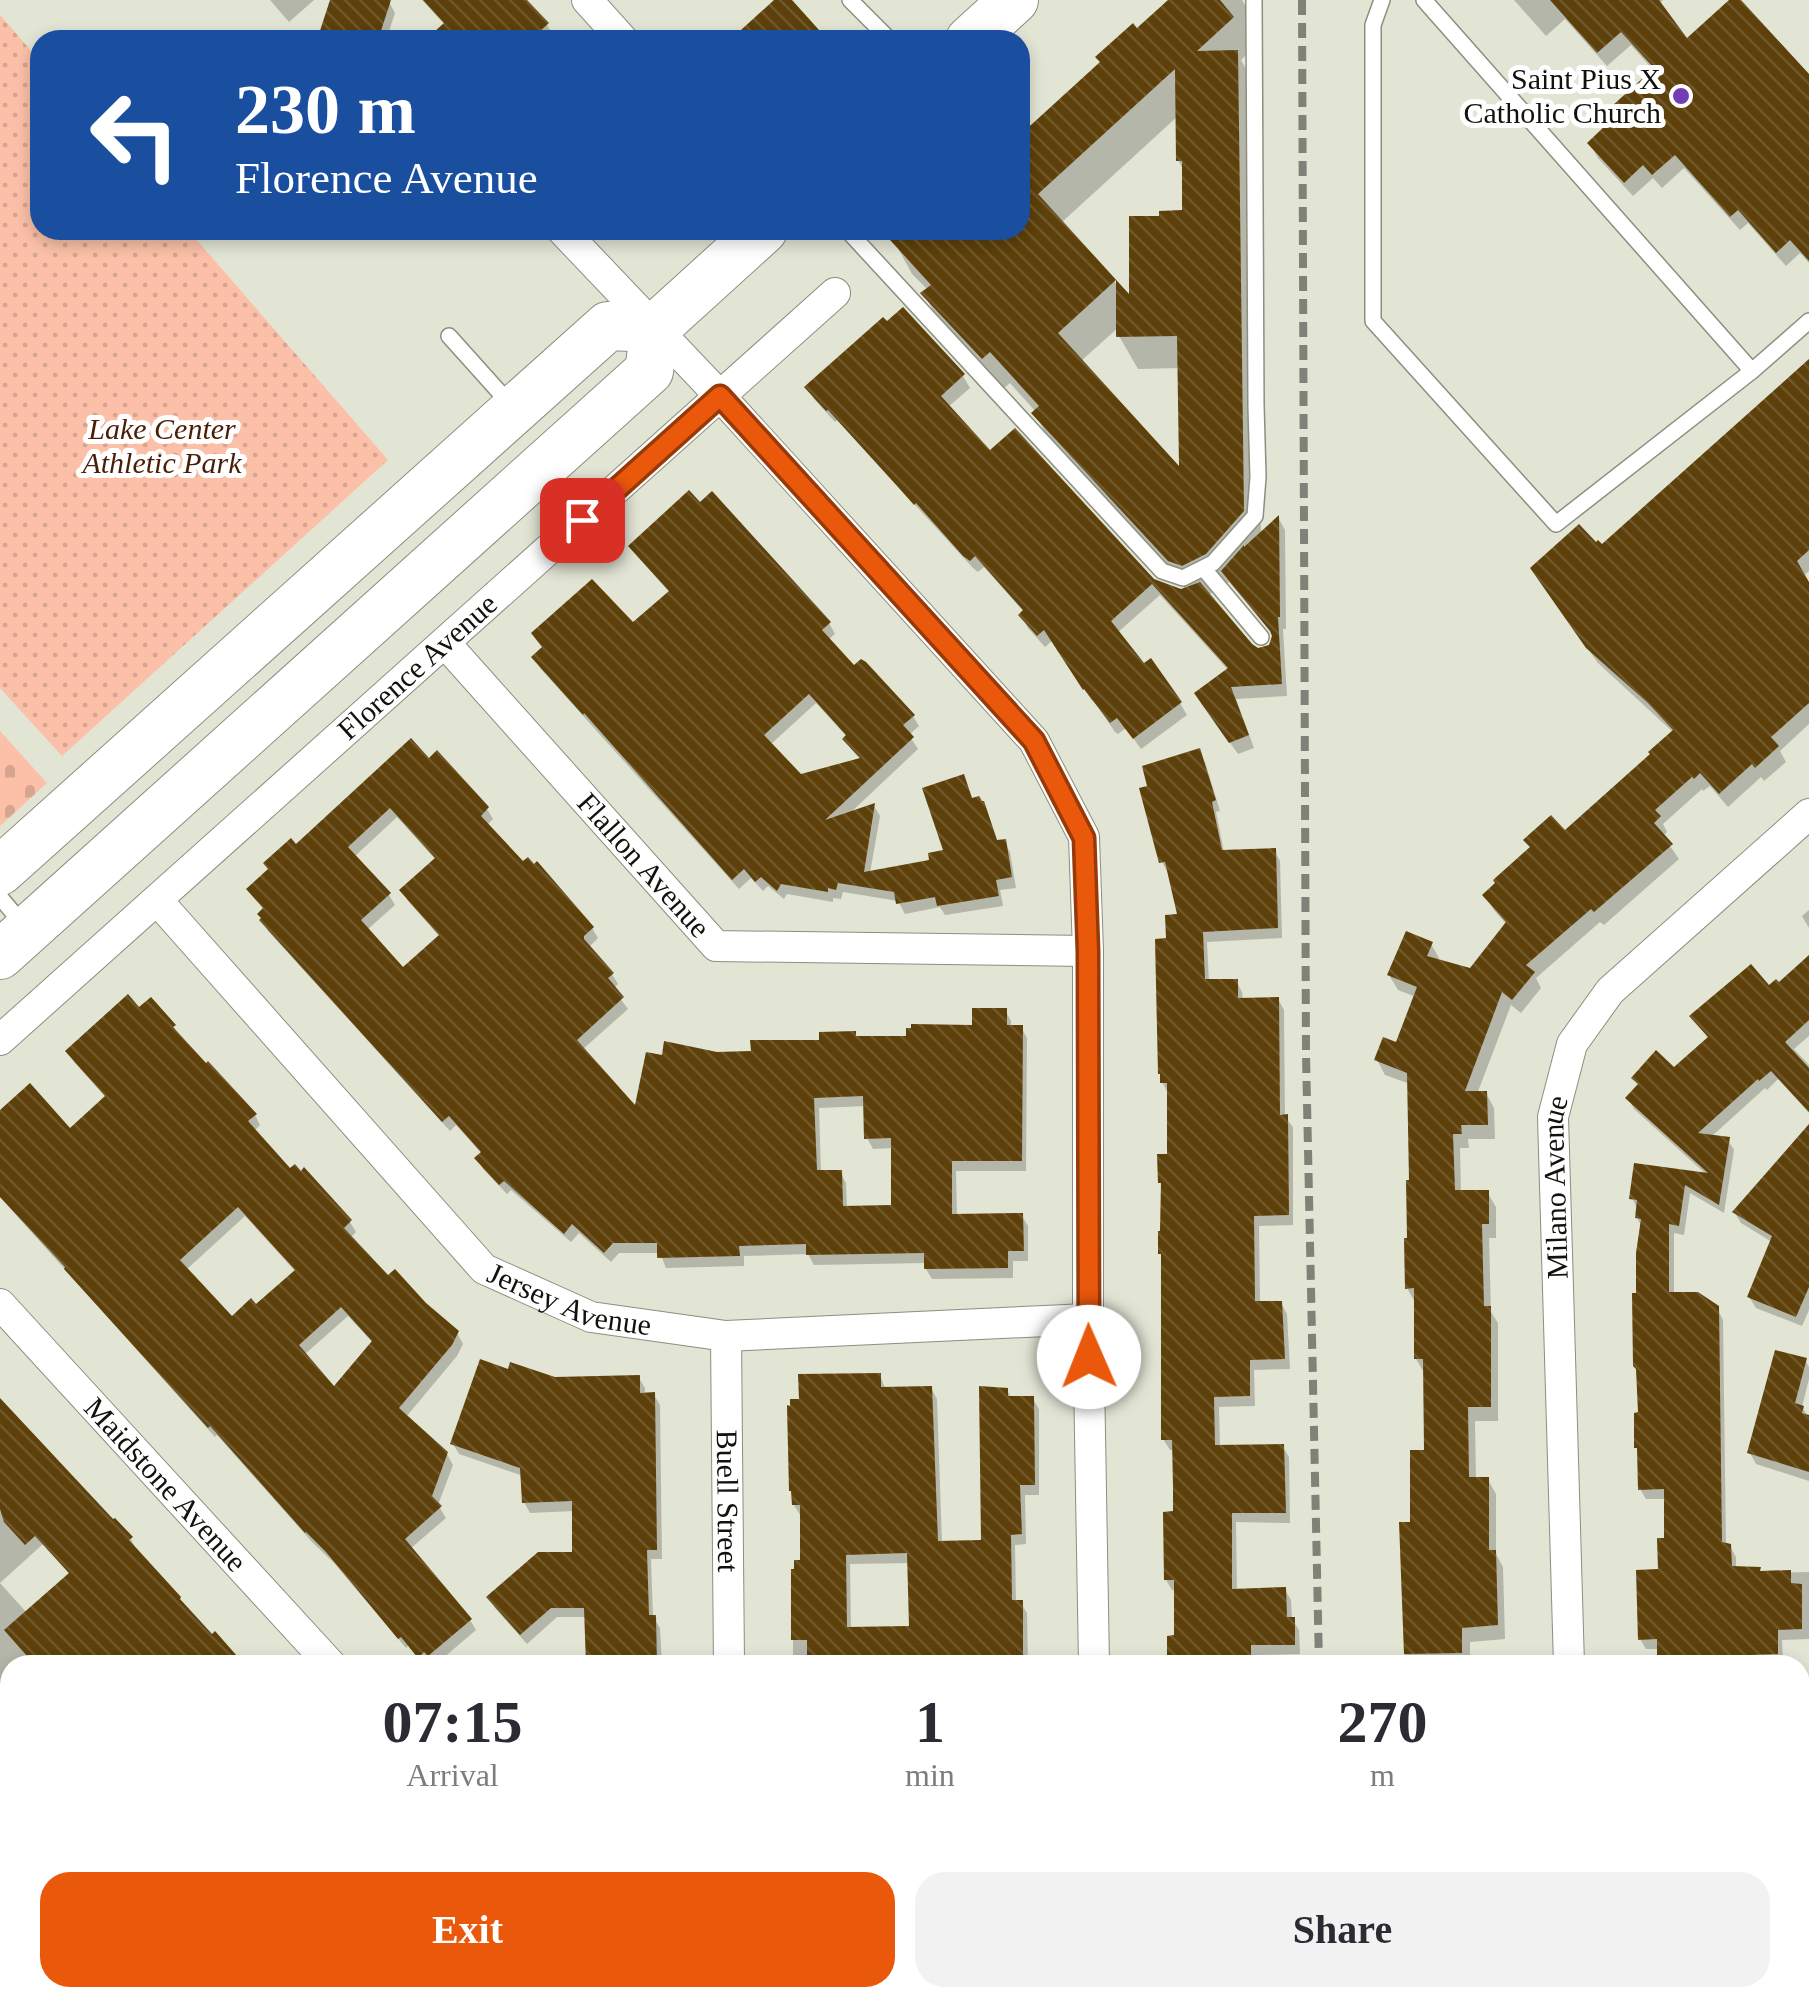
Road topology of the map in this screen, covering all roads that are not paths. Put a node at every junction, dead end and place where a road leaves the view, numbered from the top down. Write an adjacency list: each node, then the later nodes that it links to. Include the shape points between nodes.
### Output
1 (587, 0): 7 (street)
2 (850, 0): 8 (lane)
3 (1014, 0): 9 (main road)
4 (1254, 0): 20 (lane, via 1255,516)
5 (1382, 0): 17 (lane, via 1373,26 1372,320 1556,524)
6 (1424, 0): 17 (lane)
7 (614, 30)
8 (880, 30)
9 (981, 30)
10 (571, 240): 15 (street)
11 (752, 240): 15 (main road)
12 (856, 240): 20 (lane, via 1162,571 1184,578)
13 (835, 294): 18 (street, Florence Avenue)
14 (1809, 321): 17 (lane)
15 (655, 328): 18 (street); 19 (main road, via 608,326); 26 (main road, via 650,372)
16 (449, 336): 19 (lane)
17 (1752, 371)
18 (720, 396): 22 (street, Florence Avenue); 27 (street, via 1034,741 1084,838)
19 (515, 409): 24 (main road)
20 (1204, 568): 21 (lane)
21 (1260, 637)
22 (444, 643): 25 (street, Florence Avenue); 27 (street, Flallon Avenue, via 716,946)
23 (1809, 814): 35 (street, Milano Avenue, via 1610,991 1572,1044 1553,1117)
24 (0, 872)
25 (157, 900): 28 (street, Florence Avenue); 31 (street, Jersey Avenue, via 484,1269 591,1317)
26 (9, 927)
27 (1088, 952): 30 (street)
28 (0, 1040)
29 (0, 1304): 32 (street, Maidstone Avenue)
30 (1088, 1319): 31 (street, Jersey Avenue); 34 (street)
31 (726, 1336): 33 (street, Buell Street)
32 (323, 1655)
33 (729, 1655)
34 (1094, 1655)
35 (1569, 1655)

